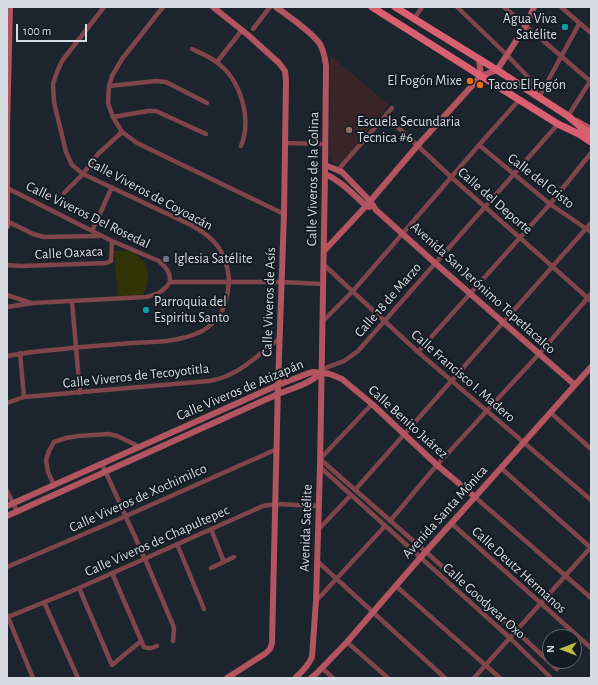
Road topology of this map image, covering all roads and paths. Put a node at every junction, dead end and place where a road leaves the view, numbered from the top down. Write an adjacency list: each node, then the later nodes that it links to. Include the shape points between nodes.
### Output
1 (10, 7): 14 (street)
2 (104, 7): 53 (street, Calle Viveros de Coyoacán, via 62,60 53,84 54,102 66,152 72,165)
3 (163, 7): 29 (street, via 122,60)
4 (213, 7): 19 (street, Calle Viveros de Asís)
5 (270, 7): 18 (street)
6 (276, 7): 45 (street, Calle Viveros de la Colina, via 320,44 326,66)
7 (372, 7): 27 (main road)
8 (395, 7): 15 (main road)
9 (422, 7): 15 (street)
10 (457, 7): 22 (street)
11 (504, 7): 17 (street)
12 (534, 7): 17 (street)
13 (561, 7): 16 (street)
14 (8, 18): 58 (street)
15 (414, 19): 24 (main road)
16 (580, 24): 20 (street); 23 (street)
17 (526, 25): 22 (street); 23 (street)
18 (253, 29)
19 (242, 30): 25 (street); 44 (street, Calle Viveros de Asís, via 285,71)
20 (591, 33)
21 (192, 49): 25 (street)
22 (507, 55): 26 (street); 30 (street, via 528,77)
23 (561, 56): 28 (street); 30 (street)
24 (479, 59): 26 (main road); 27 (street)
25 (217, 62): 49 (street, via 230,75 241,98 246,127)
26 (497, 70): 27 (street); 30 (main road)
27 (481, 76): 31 (main road); 46 (street)
28 (591, 81): 35 (street)
29 (109, 86): 32 (street, via 166,82); 36 (street, via 108,102)
30 (538, 96): 35 (main road)
31 (519, 100): 37 (main road); 47 (street)
32 (207, 103)
33 (392, 108): 34 (street)
34 (386, 116): 46 (street, Calle del Deporte); 52 (street)
35 (568, 116): 38 (street); 39 (main road)
36 (113, 117): 40 (street); 41 (street, via 156,111)
37 (562, 126): 39 (main road); 48 (street); 55 (street, Calle 18 de Marzo)
38 (591, 129)
39 (580, 131): 42 (main road); 43 (main road)
40 (122, 132): 53 (street, via 98,154); 63 (street, via 137,143)
41 (206, 134)
42 (591, 134)
43 (591, 142)
44 (285, 143): 45 (street); 63 (street, Calle Viveros de Asís)
45 (325, 144): 51 (street, Calle Viveros de la Colina)
46 (418, 145): 56 (street, Calle del Deporte); 60 (street)
47 (479, 145): 55 (street, Calle del Cristo); 56 (street)
48 (591, 145)
49 (241, 146)
50 (591, 154): 61 (street)
51 (325, 165): 52 (street, Avenida San Jerónimo Tepetlacalco); 54 (street, Calle Viveros de la Colina)
52 (338, 170): 60 (street, Avenida San Jerónimo Tepetlacalco)
53 (83, 174): 57 (street, Calle Viveros de Coyoacán); 59 (street)
54 (325, 174): 60 (street, Avenida San Jerónimo Tepetlacalco); 74 (street, Calle Viveros de la Colina)
55 (514, 174): 61 (street, Calle del Cristo); 62 (street, Calle 18 de Marzo)
56 (451, 177): 62 (street, Calle del Deporte); 70 (street)
57 (112, 187): 68 (street); 80 (street, Calle Viveros de Coyoacán, via 204,232 221,252 228,267)
58 (7, 188): 64 (street); 68 (street, Calle Viveros Del Rosedal)
59 (64, 193)
60 (368, 203): 70 (street, Avenida San Jerónimo Tepetlacalco); 74 (street)
61 (550, 204): 67 (street, Calle del Cristo); 72 (street)
62 (485, 207): 72 (street, Calle del Deporte); 75 (street, Calle 18 de Marzo)
63 (284, 214): 81 (street, Calle Viveros de Asís)
64 (7, 221): 66 (street); 71 (street, via 44,237)
65 (591, 224): 67 (street)
66 (7, 226)
67 (586, 229): 69 (street, Calle del Cristo); 78 (street)
68 (92, 231): 71 (street, Calle Viveros Del Rosedal)
69 (591, 232)
70 (402, 233): 75 (street, Avenida San Jerónimo Tepetlacalco); 83 (street)
71 (101, 236): 73 (street, Calle Viveros Del Rosedal)
72 (520, 237): 78 (street, Calle del Deporte); 84 (street)
73 (112, 241): 77 (street, Calle Oaxaca, via 111,261 106,263); 79 (street, Calle Viveros Del Rosedal, via 159,261 170,274)
74 (324, 251): 76 (street, Calle Viveros de la Colina)
75 (435, 263): 84 (street, Avenida San Jerónimo Tepetlacalco); 90 (street, Calle 18 de Marzo)
76 (323, 264): 82 (street, Calle Viveros de la Colina); 83 (street, Calle Francisco I. Madero)
77 (7, 265)
78 (553, 266): 86 (street, Calle del Deporte); 92 (street)
79 (170, 282): 80 (street); 88 (street, via 165,290 146,297)
80 (229, 282): 81 (street); 94 (street, Calle Viveros de Coyoacán, via 225,304 220,314 201,332 166,341)
81 (282, 282): 82 (street); 93 (street, Calle Viveros de Asís)
82 (323, 284): 91 (street, Calle Viveros de la Colina)
83 (353, 291): 90 (street, Calle Francisco I. Madero); 91 (street)
84 (470, 294): 92 (street, Avenida San Jerónimo Tepetlacalco); 95 (street)
85 (591, 294): 86 (street)
86 (589, 300): 97 (street)
87 (7, 301): 89 (street); 89 (street)
88 (72, 302): 89 (street); 94 (street)
89 (33, 303)
90 (384, 321): 95 (street, Calle Francisco I. Madero); 100 (street, Calle 18 de Marzo, via 358,351)
91 (322, 322): 100 (street, Calle Viveros de la Colina)
92 (503, 323): 97 (street, Avenida San Jerónimo Tepetlacalco); 101 (street)
93 (280, 338): 102 (street, Calle Viveros de Asís); 104 (street, Calle Viveros de Tecoyotitla, via 253,360 223,378 208,382)
94 (76, 347): 96 (street, Calle Viveros de Coyoacán); 104 (street)
95 (418, 352): 101 (street, Calle Francisco I. Madero)
96 (20, 353): 98 (street, Calle Viveros de Coyoacán); 106 (street)
97 (539, 354): 103 (street, Avenida San Jerónimo Tepetlacalco); 109 (street)
98 (7, 356)
99 (591, 367): 103 (street, Avenida Santa Mónica)
100 (321, 373): 102 (street, Calle Viveros de Atizapán, via 308,373); 105 (street, Calle Viveros de Atizapán, via 309,382); 108 (street, Calle Benito Juárez, via 342,379); 116 (street, Avenida Satélite)
101 (451, 381): 109 (street, Calle Francisco I. Madero); 111 (street)
102 (278, 385): 105 (street, Calle Viveros de Asís); 113 (street, Calle Viveros de Atizapán)
103 (575, 385): 110 (street, Avenida Santa Mónica)
104 (80, 393): 106 (street, Calle Viveros de Tecoyotitla)
105 (278, 394): 114 (street, Calle Viveros de Asís); 121 (street, Calle Viveros de Atizapán)
106 (24, 397): 107 (street, Calle Viveros de Tecoyotitla)
107 (7, 403)
108 (372, 404): 111 (street, Calle Benito Juárez); 116 (street)
109 (486, 412): 112 (street, Calle Francisco I. Madero); 118 (street)
110 (550, 412): 112 (street, Avenida Santa Mónica); 115 (street)
111 (404, 434): 118 (street, Calle Benito Juárez); 123 (street)
112 (524, 443): 120 (street, Avenida Santa Mónica); 127 (street, Calle Francisco I. Madero)
113 (140, 447): 117 (street, Calle Viveros de Atizapán); 122 (street, via 109,434 78,436 54,442 46,460)
114 (277, 449): 128 (street, Calle Viveros de Asís); 133 (street, Calle Viveros de Xochimilco)
115 (591, 449)
116 (320, 459): 119 (street, Avenida Satélite); 123 (street, Calle Goodyear Oxo)
117 (102, 464): 121 (street); 122 (street, Calle Viveros de Atizapán)
118 (437, 465): 126 (street, Calle Benito Juárez); 134 (street)
119 (320, 467): 125 (street, Calle Goodyear Oxo); 130 (street, Avenida Satélite)
120 (501, 468): 126 (street, Avenida Santa Mónica); 140 (street)
121 (106, 472): 131 (street, Calle Viveros de Atizapán); 133 (street)
122 (54, 485): 129 (street, Calle Viveros de Atizapán)
123 (355, 490): 134 (street, Calle Goodyear Oxo)
124 (7, 491): 129 (street)
125 (351, 495): 136 (street, Calle Goodyear Oxo); 138 (street)
126 (475, 497): 135 (street, Avenida Santa Mónica); 150 (street)
127 (591, 500)
128 (276, 504): 130 (street, Calle Viveros de Chapultepec); 137 (street, Calle Viveros de Chapultepec, via 263,506); 174 (street, Calle Viveros de Asís, via 272,643 266,653)
129 (10, 505): 131 (street)
130 (319, 506): 138 (street, Avenida Satélite)
131 (17, 511): 132 (street, Calle Viveros de Atizapán)
132 (7, 516)
133 (126, 516): 144 (street); 147 (street, Calle Viveros de Xochimilco)
134 (390, 521): 141 (street, Calle Goodyear Oxo)
135 (451, 523): 141 (street, Avenida Santa Mónica); 157 (street, Calle Deutz Hermanos)
136 (385, 526): 143 (street, Calle Goodyear Oxo); 151 (street)
137 (211, 529): 139 (street, Calle Viveros de Chapultepec); 146 (street)
138 (318, 530): 145 (street, Avenida Satélite)
139 (177, 544): 144 (street, Calle Viveros de Chapultepec); 158 (street)
140 (591, 548): 150 (street)
141 (426, 552): 143 (street, Avenida Santa Mónica); 161 (street, Calle Goodyear Oxo)
142 (234, 557): 146 (street)
143 (420, 558): 152 (street, Avenida Santa Mónica); 162 (street, Calle Goodyear Oxo)
144 (145, 559): 149 (street, Calle Viveros de Chapultepec); 164 (street, via 173,625)
145 (317, 561): 151 (street); 155 (street, Avenida Satélite)
146 (224, 562): 148 (street)
147 (7, 567)
148 (210, 568)
149 (112, 573): 153 (street, Calle Viveros de Chapultepec); 163 (street)
150 (566, 576): 154 (street); 157 (street)
151 (337, 579): 155 (street); 159 (street)
152 (396, 586): 159 (street, Avenida Santa Mónica); 169 (street)
153 (79, 588): 156 (street, Calle Viveros de Chapultepec); 163 (street, via 112,665)
154 (591, 598)
155 (316, 601): 175 (street, Avenida Satélite, via 312,657)
156 (44, 602): 160 (street, Calle Viveros de Chapultepec); 173 (street)
157 (541, 604): 161 (street); 167 (street, Calle Deutz Hermanos)
158 (204, 609)
159 (372, 612): 165 (street, Avenida Santa Mónica); 179 (street)
160 (8, 615): 172 (street)
161 (516, 631): 162 (street); 168 (street, Calle Goodyear Oxo)
162 (510, 638): 169 (street); 171 (street, Calle Goodyear Oxo)
163 (141, 641): 166 (street, via 148,649)
164 (173, 641)
165 (347, 642): 170 (street, Avenida Santa Mónica); 178 (street)
166 (157, 646)
167 (591, 648)
168 (542, 655)
169 (486, 665): 180 (street); 181 (street)
170 (319, 673): 175 (street); 176 (street); 177 (street)
171 (550, 677)
172 (33, 678)
173 (78, 678)
174 (227, 678)
175 (296, 678)
176 (311, 678)
177 (333, 678)
178 (388, 678)
179 (445, 678)
180 (474, 678)
181 (500, 678)

